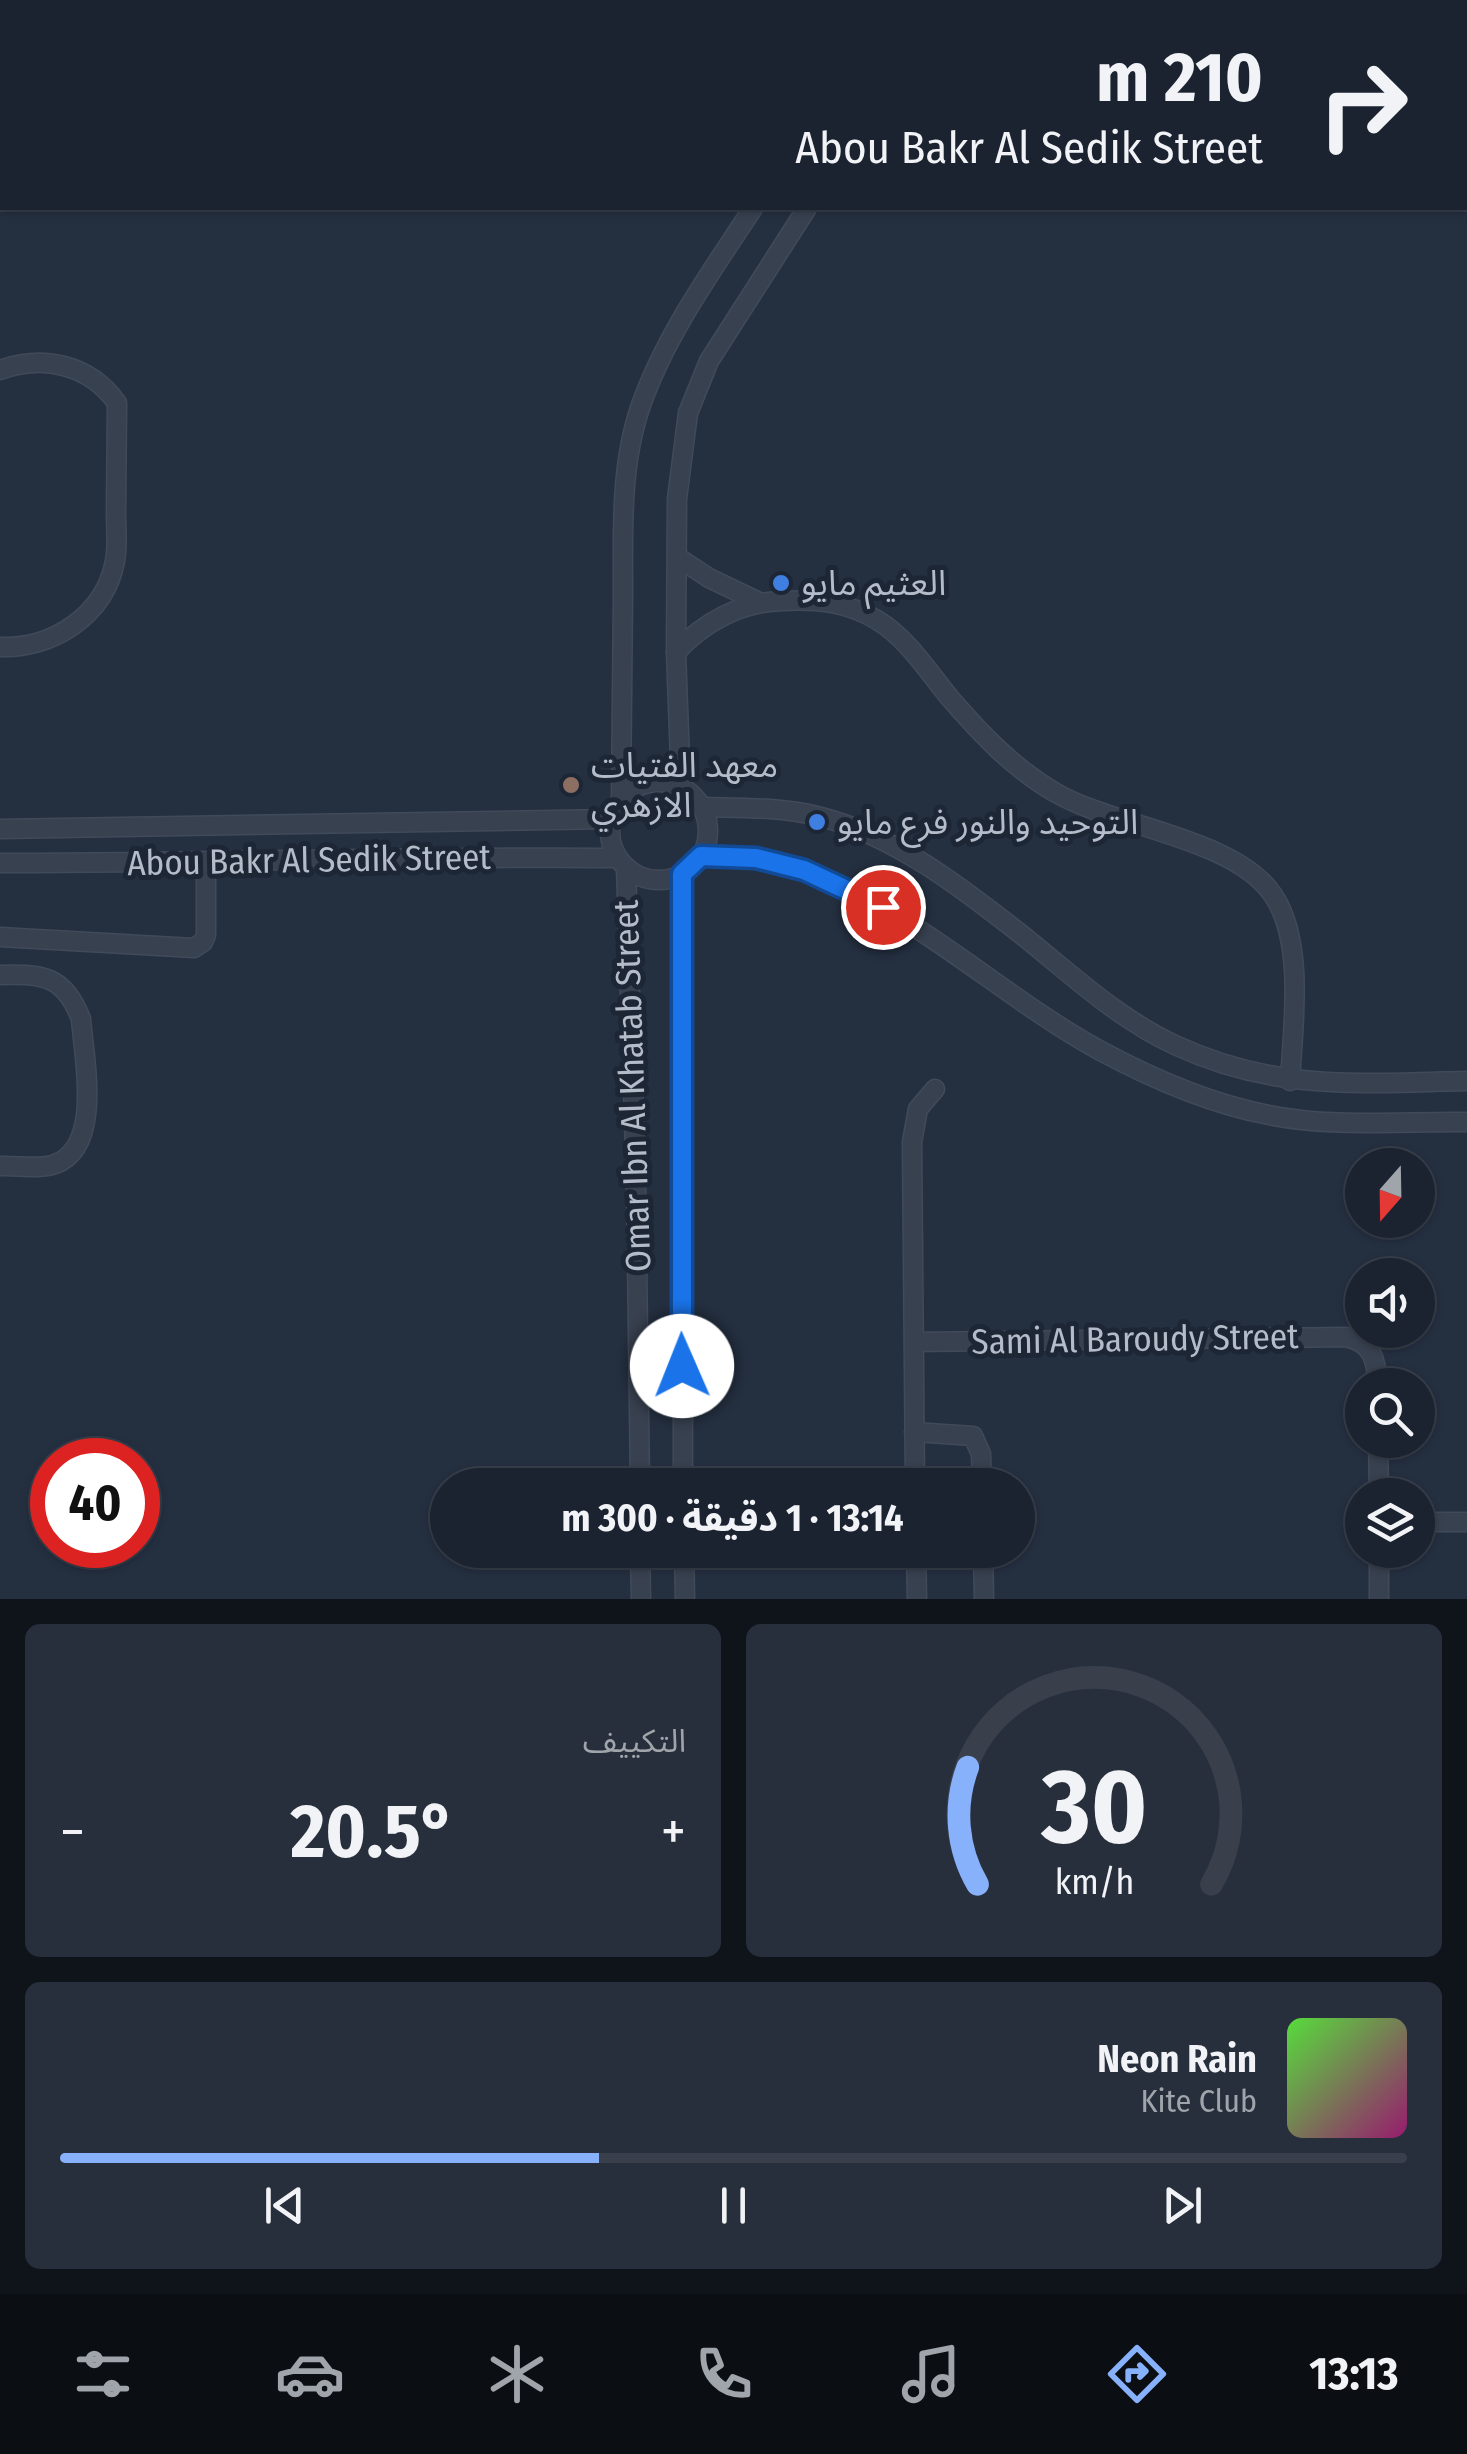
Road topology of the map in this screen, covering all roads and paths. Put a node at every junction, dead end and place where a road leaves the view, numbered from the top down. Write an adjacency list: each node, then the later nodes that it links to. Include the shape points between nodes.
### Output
1 (752, 210): 9 (street, via 671,338 632,436 623,565)
2 (806, 210): 4 (street, via 709,362 688,413)
3 (0, 370): 6 (street, via 32,362 68,367 96,380 117,404 115,560 106,586 70,628 45,642)
4 (677, 558): 5 (street); 7 (street)
5 (758, 602): 7 (street, via 693,634); 20 (street, via 818,599 876,620 984,735 1045,786 1232,860 1255,877 1273,894 1292,950)
6 (0, 647)
7 (676, 652): 8 (street)
8 (681, 787): 9 (street, via 655,782); 10 (street)
9 (621, 799): 11 (street)
10 (703, 807): 13 (street, via 708,827); 20 (street, via 820,816 869,836 984,906 1127,1018 1207,1058)
11 (611, 819): 12 (street, Abou Bakr Al Sedik Street); 15 (street, via 612,846)
12 (0, 829)
13 (701, 856): 17 (street); 23 (street, via 756,858 840,886 883,907 1099,1050 1221,1104 1313,1120)
14 (206, 862): 15 (street, Abou Bakr Al Sedik Street, via 430,856); 16 (street, Abou Bakr Al Sedik Street); 18 (street, via 206,935 194,948)
15 (622, 862): 17 (street, via 656,880); 28 (street, Omar Ibn Al Khatab Street)
16 (0, 863)
17 (682, 874): 29 (street, Omar Ibn Al Khatab Street)
18 (0, 937)
19 (0, 975): 24 (street, via 38,974 75,1004 88,1121 82,1139 54,1165)
20 (1290, 1081): 21 (street)
21 (1467, 1081)
22 (935, 1089): 25 (street, via 918,1109 912,1142)
23 (1467, 1122)
24 (0, 1166)
25 (914, 1342): 26 (street, Sami Al Baroudy Street, via 1334,1336 1369,1347); 27 (street)
26 (1376, 1368)
27 (914, 1432): 30 (street); 31 (street, via 973,1436)
28 (640, 1468)
29 (683, 1468)
30 (915, 1468)
31 (981, 1468)
32 (1435, 1522): 33 (street)
33 (1467, 1522)
34 (640, 1568): 39 (street)
35 (684, 1568): 40 (street)
36 (916, 1568): 41 (street)
37 (983, 1568): 42 (street)
38 (1379, 1568): 43 (street)
39 (641, 1599)
40 (685, 1599)
41 (917, 1599)
42 (984, 1599)
43 (1379, 1599)

